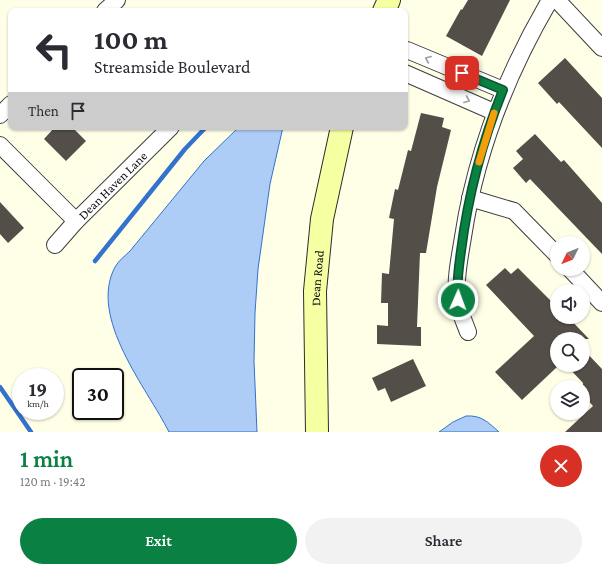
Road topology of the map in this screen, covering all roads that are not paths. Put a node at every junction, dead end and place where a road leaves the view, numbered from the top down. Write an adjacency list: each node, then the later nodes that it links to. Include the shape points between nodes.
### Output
1 (116, 0): 4 (street)
2 (550, 0): 8 (street)
3 (557, 0): 5 (street)
4 (108, 8)
5 (602, 48)
6 (408, 50): 8 (street, one-way to 6)
7 (408, 74): 10 (street, one-way to 10)
8 (503, 90): 10 (street)
9 (8, 107): 11 (street)
10 (494, 112): 15 (street)
11 (0, 115)
12 (168, 130): 16 (street, Dean Haven Lane)
13 (341, 130): 22 (street, Dean Road, via 322,219 315,291)
14 (0, 145): 16 (street)
15 (470, 198): 18 (street, via 514,210); 21 (street, via 457,295)
16 (76, 221): 17 (street, Dean Haven Lane)
17 (55, 245)
18 (550, 248)
19 (577, 276): 20 (street)
20 (602, 303)
21 (468, 332)
22 (317, 432)

